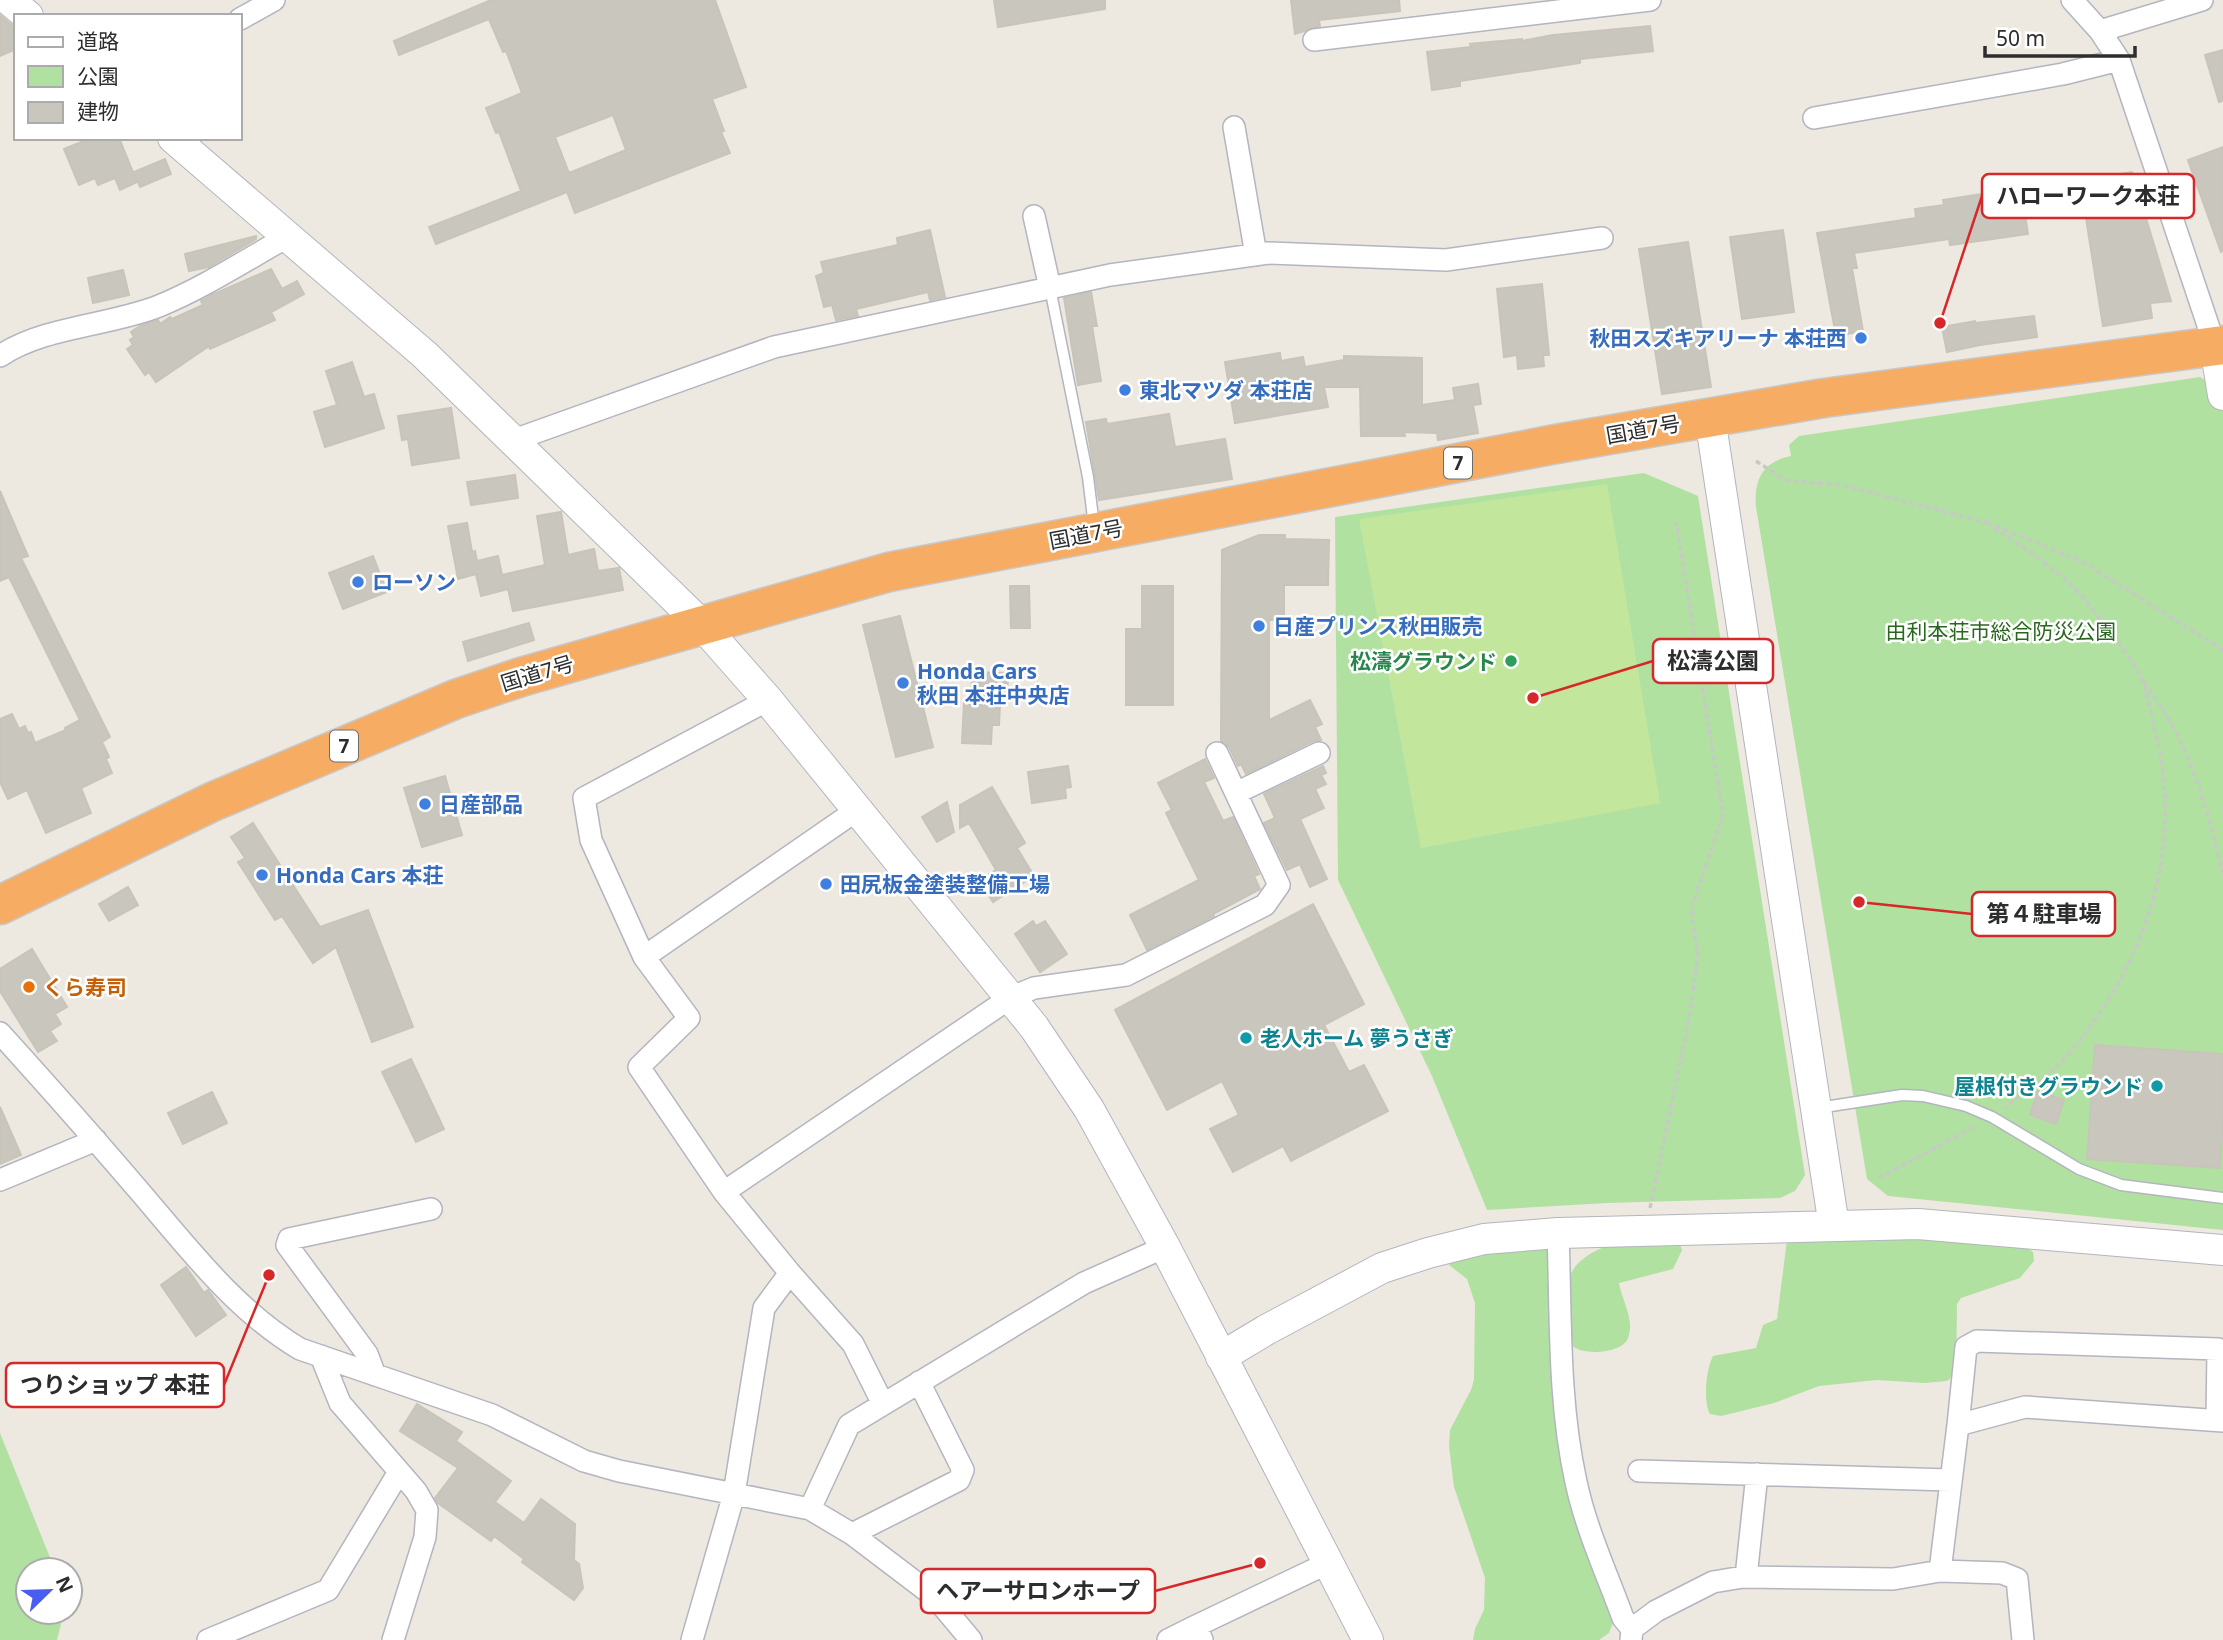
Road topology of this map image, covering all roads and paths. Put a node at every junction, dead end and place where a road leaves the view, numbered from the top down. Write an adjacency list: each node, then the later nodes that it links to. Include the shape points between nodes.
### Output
1 (9, 0): 6 (street)
2 (274, 0): 7 (street)
3 (1650, 0): 9 (street)
4 (2072, 0): 8 (street)
5 (2202, 0): 8 (street)
6 (26, 14)
7 (242, 18)
8 (2100, 32): 10 (street)
9 (1314, 40)
10 (2119, 60): 11 (street); 19 (street)
11 (1814, 118)
12 (1234, 127): 17 (street)
13 (175, 140): 15 (street)
14 (1034, 216): 18 (street)
15 (287, 237): 20 (street, via 160,305 16,346); 23 (street, via 425,355)
16 (1602, 239): 17 (street, via 1446,260)
17 (1256, 255): 18 (street)
18 (1050, 288): 23 (street, via 774,347); 27 (lane, via 1088,477)
19 (2219, 346): 21 (street); 22 (highway, 国道7号 / 7, via 1824,398)
20 (0, 356)
21 (2223, 395)
22 (1710, 418): 27 (highway, 国道7号 / 7); 41 (street)
23 (514, 440): 28 (street)
24 (1756, 461): 26 (path, via 1785,480 1841,485)
25 (1676, 521): 49 (path, via 1723,816 1691,909 1698,955 1689,1020)
26 (1987, 523): 29 (path, via 2083,562); 30 (path, via 2072,586)
27 (1094, 533): 28 (highway, 国道7号 / 7, via 889,572)
28 (701, 624): 31 (street); 37 (highway, 国道7号 / 7, via 456,699)
29 (2223, 650)
30 (2141, 677): 36 (path, via 2172,726 2195,778); 42 (path, via 2163,760 2166,803 2166,837 2149,913 2116,986 2069,1054)
31 (768, 700): 35 (street); 38 (street, via 584,798 591,840)
32 (1217, 753): 34 (street)
33 (1319, 753): 34 (street)
34 (1236, 793): 39 (street, via 1279,885 1265,905 1126,975 1034,988)
35 (857, 810): 38 (street); 39 (street)
36 (2223, 874)
37 (2, 897)
38 (644, 957): 46 (street, via 689,1018 639,1067)
39 (1010, 998): 46 (street); 52 (street, via 1089,1109)
40 (0, 1033): 43 (street)
41 (1816, 1108): 42 (lane, via 1923,1096); 50 (street)
42 (1992, 1117): 44 (path); 47 (lane, via 2079,1169 2122,1185)
43 (96, 1140): 45 (street); 56 (street, via 213,1276 278,1336)
44 (1879, 1178)
45 (0, 1180)
46 (724, 1192): 54 (street)
47 (2223, 1198)
48 (431, 1209): 58 (street, via 289,1239 287,1245 367,1354)
49 (1648, 1217)
50 (1834, 1226): 51 (street); 53 (street, via 1918,1224)
51 (1558, 1233): 57 (street, via 1484,1239 1382,1268); 74 (street, via 1566,1424 1576,1484)
52 (1165, 1247): 57 (street); 59 (street, via 1084,1283)
53 (2223, 1250)
54 (790, 1273): 60 (street, via 853,1344); 67 (street, via 764,1308)
55 (2220, 1349): 61 (street); 62 (street, via 1977,1341 1966,1347)
56 (321, 1356): 58 (street); 64 (street, via 340,1403)
57 (1222, 1357): 70 (street)
58 (375, 1375): 67 (street, via 492,1415 584,1461)
59 (919, 1382): 60 (street); 69 (street, via 963,1470 959,1480)
60 (883, 1404): 68 (street, via 849,1425)
61 (2220, 1420): 62 (street, via 2025,1407)
62 (1958, 1426): 66 (street)
63 (1640, 1471): 65 (street)
64 (399, 1472): 76 (street, via 328,1590); 77 (street, via 427,1510 425,1537)
65 (1757, 1474): 66 (street); 72 (street)
66 (1950, 1480): 71 (street)
67 (734, 1494): 68 (street); 78 (street)
68 (810, 1509): 69 (street)
69 (852, 1534): 75 (street, via 935,1597)
70 (1328, 1563): 73 (street); 80 (street)
71 (1940, 1571): 72 (street, via 1893,1579); 81 (street, via 2002,1573 2017,1579)
72 (1746, 1577): 74 (street, via 1713,1582 1656,1611)
73 (1199, 1633): 79 (street)
74 (1631, 1635)
75 (968, 1639)
76 (208, 1640)
77 (393, 1640)
78 (692, 1640)
79 (1168, 1640)
80 (1368, 1640)
81 (2022, 1640)

